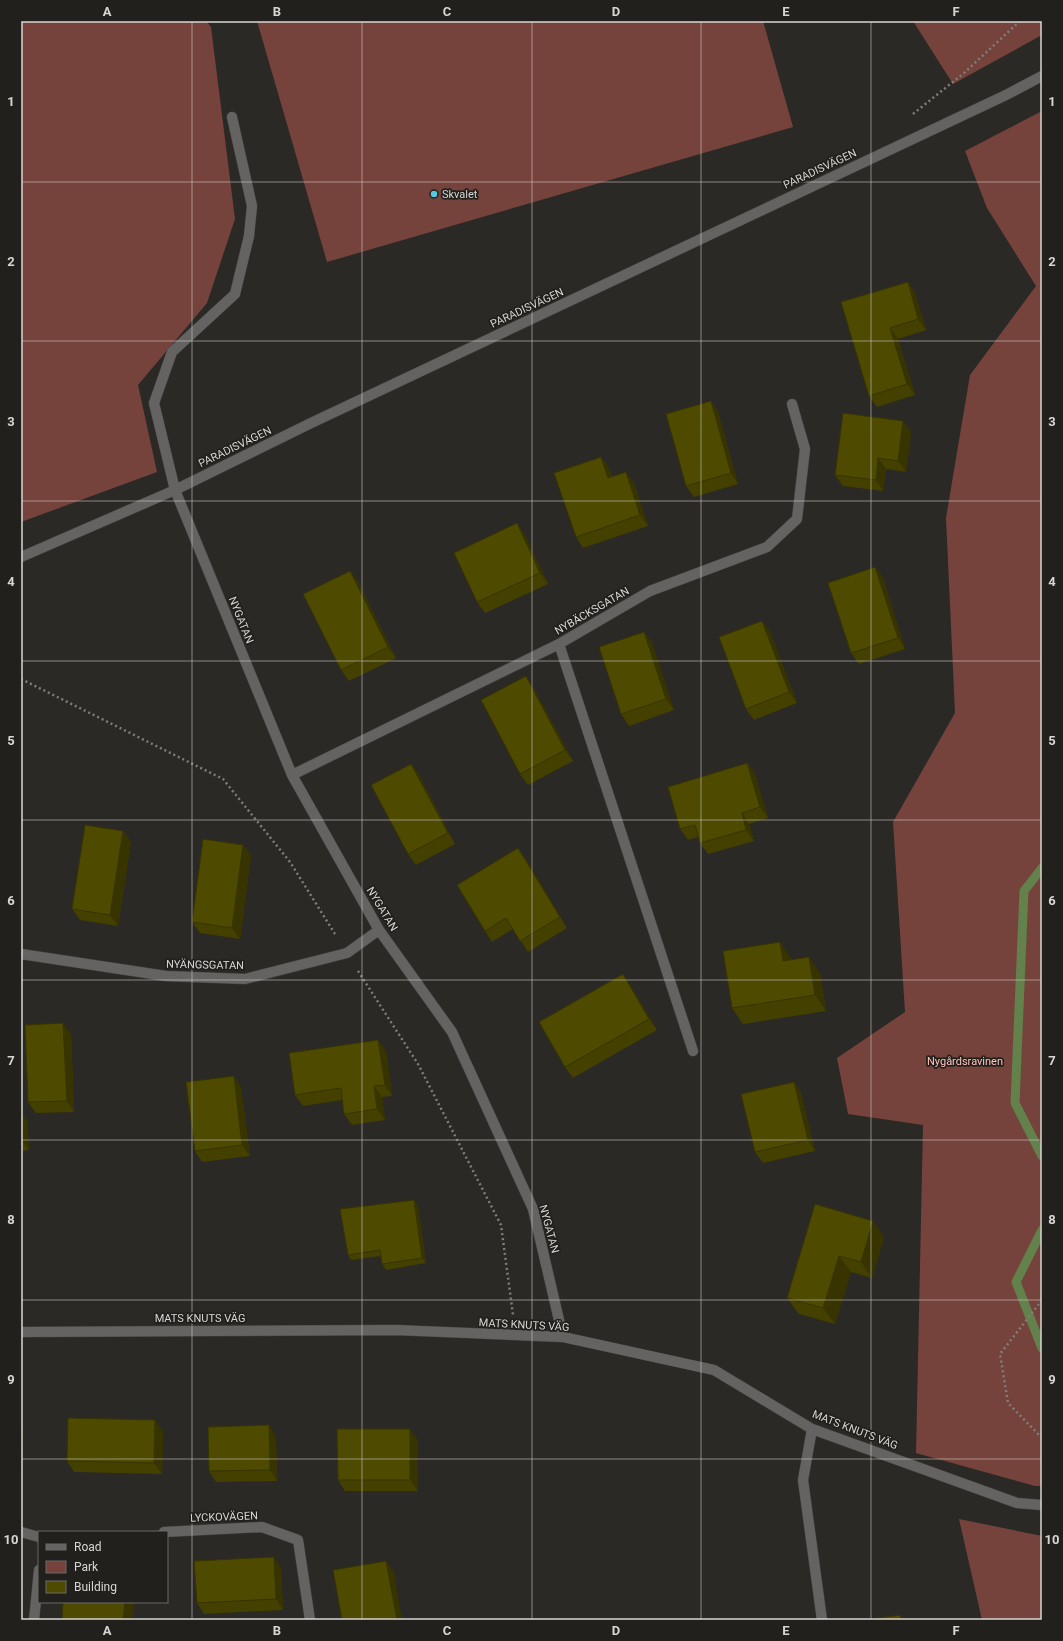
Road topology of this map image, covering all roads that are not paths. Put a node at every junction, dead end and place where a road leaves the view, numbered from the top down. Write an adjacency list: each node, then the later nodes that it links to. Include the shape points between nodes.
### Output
1 (1042, 76): 4 (street, PARADISVÄGEN)
2 (232, 117): 4 (street, NYGATAN, via 252,206 250,236 235,294 172,352 154,403)
3 (792, 404): 6 (street, NYBÄCKSGATAN, via 806,450 797,519 767,547 650,591)
4 (175, 490): 5 (street, PARADISVÄGEN); 7 (street, NYGATAN)
5 (21, 557)
6 (559, 644): 7 (street, NYBÄCKSGATAN); 10 (street)
7 (292, 775): 8 (street, NYGATAN)
8 (379, 930): 9 (street, NYÄNGSGATAN, via 347,953 245,979 166,976); 12 (street, NYGATAN, via 452,1032 530,1202)
9 (21, 954)
10 (693, 1051)
11 (21, 1332): 12 (street, MATS KNUTS VÄG, via 396,1330)
12 (563, 1337): 13 (street, MATS KNUTS VÄG, via 714,1370)
13 (812, 1429): 14 (street, MATS KNUTS VÄG, via 1017,1503); 21 (street, via 803,1480)
14 (1042, 1505)
15 (21, 1532): 17 (street)
16 (168, 1532): 20 (street, LYCKOVÄGEN, via 262,1527 298,1540)
17 (38, 1537)
18 (38, 1580): 19 (street)
19 (34, 1620)
20 (310, 1620)
21 (822, 1620)

